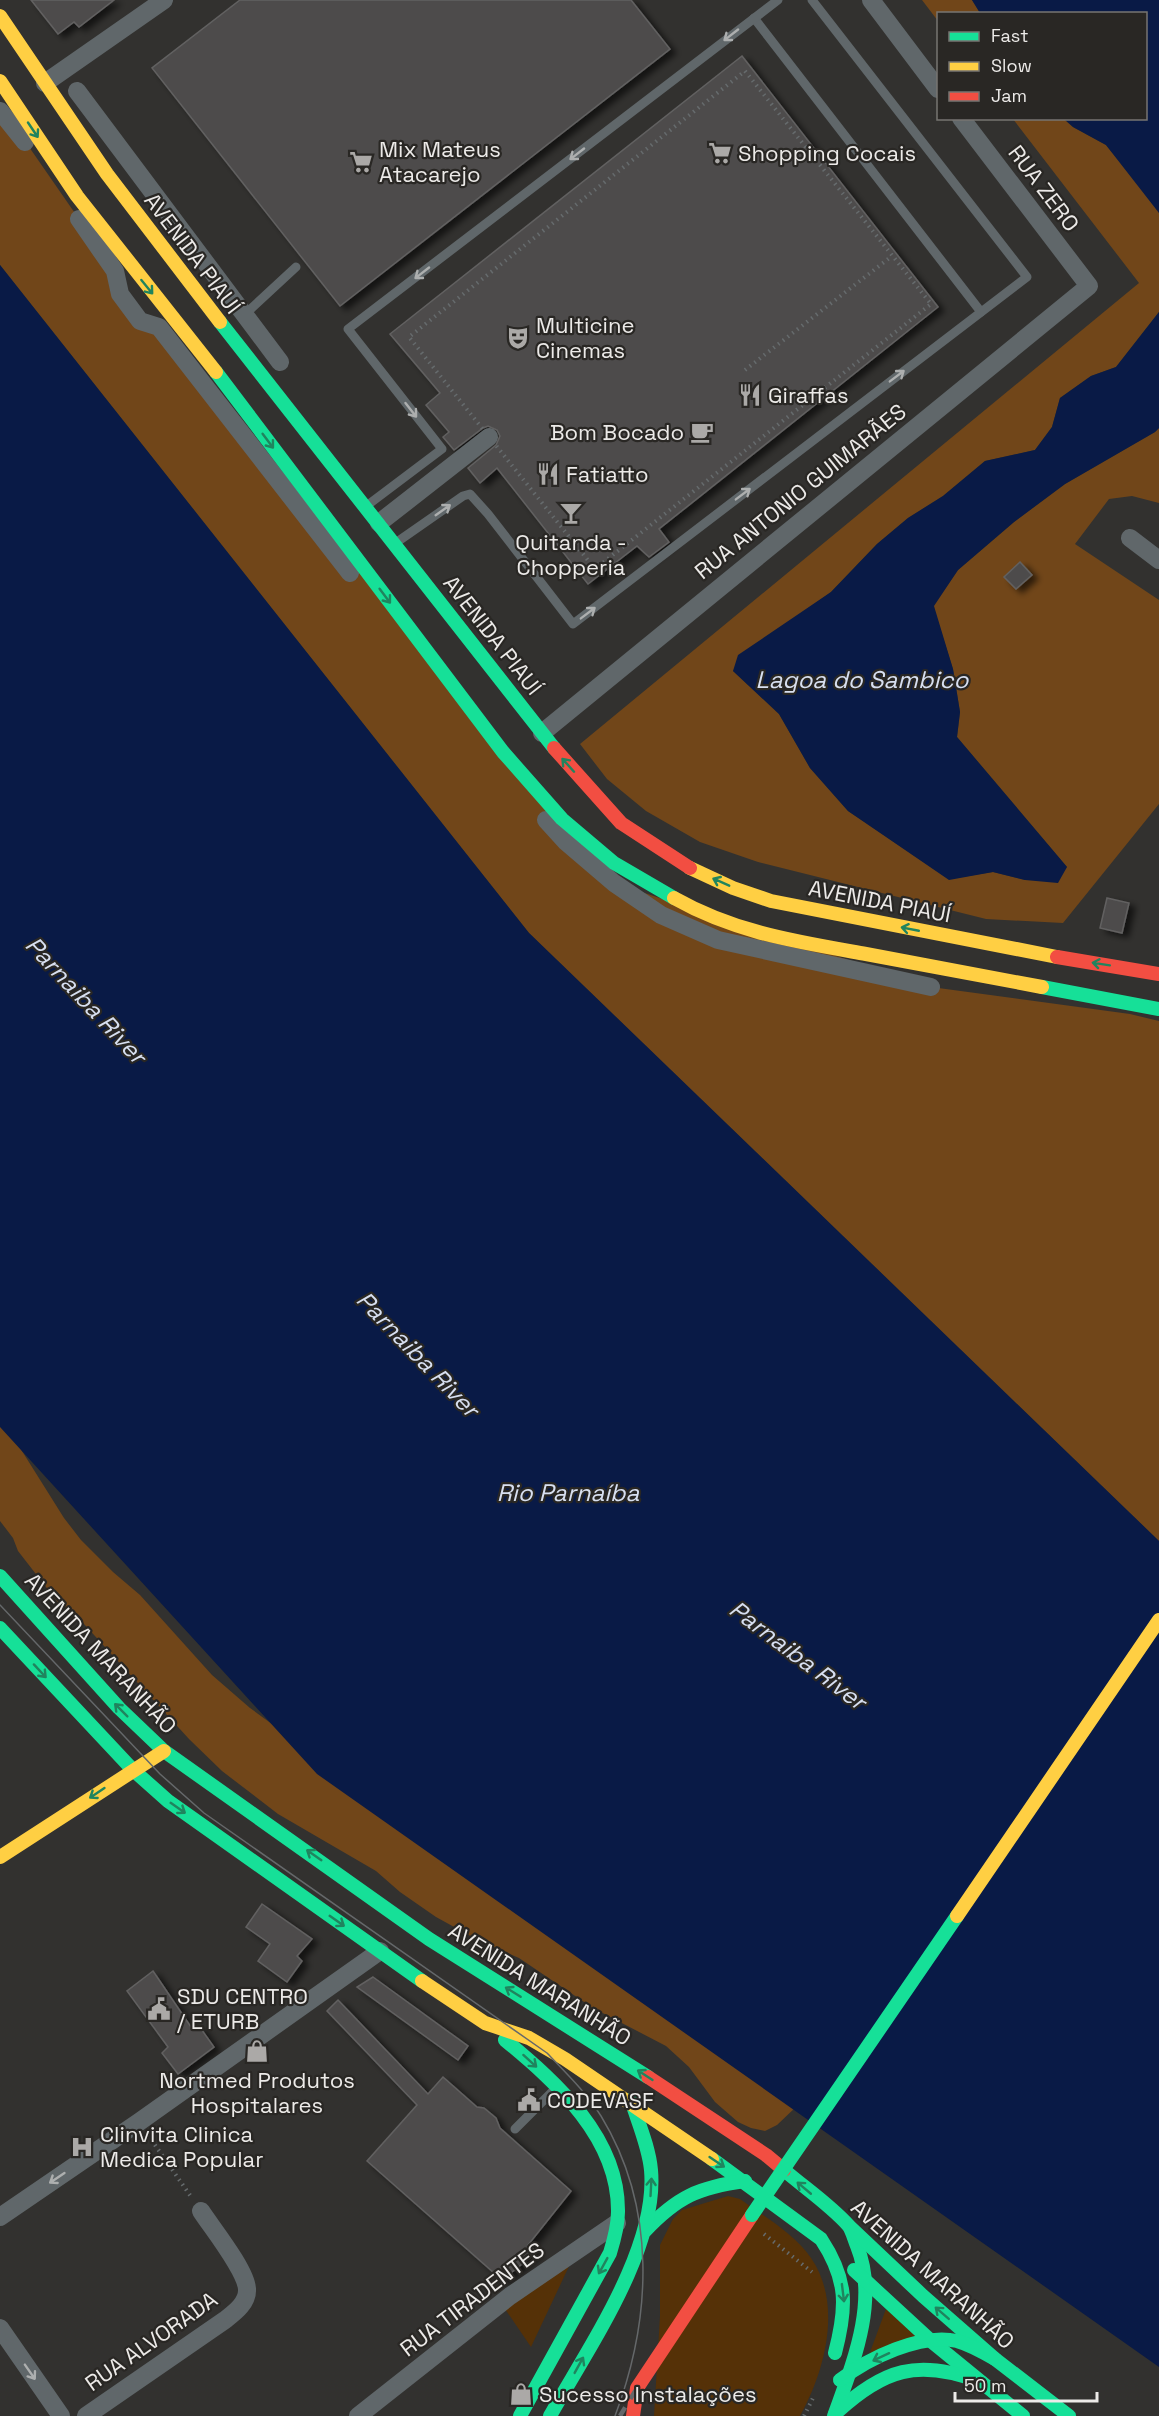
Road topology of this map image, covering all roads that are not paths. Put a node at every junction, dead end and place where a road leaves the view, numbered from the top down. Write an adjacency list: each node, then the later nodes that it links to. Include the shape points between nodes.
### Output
1 (164, 0): 8 (street)
2 (778, 0): 6 (lane)
3 (812, 0): 15 (lane, via 1027,277)
4 (871, 0): 9 (street)
5 (0, 16): 8 (main road, AVENIDA PIAUÍ)
6 (754, 18): 15 (lane); 20 (lane, one-way to 20, via 348,329 442,449)
7 (0, 81): 28 (main road, one-way to 28, via 77,196 215,371 503,752 562,819 614,863 691,908 742,929)
8 (45, 83): 17 (main road, AVENIDA PIAUÍ, via 107,174)
9 (937, 86)
10 (77, 91): 16 (street)
11 (0, 111): 27 (street, via 18,130 115,271 120,294 140,321 159,327 518,789 566,842 614,883 661,915 718,940)
12 (963, 120): 14 (street, RUA ZERO)
13 (296, 267): 16 (lane)
14 (1089, 286): 25 (street, RUA ANTONIO GUIMARÃES)
15 (981, 312): 23 (lane, one-way to 15, via 470,495 573,624)
16 (244, 315): 17 (lane); 18 (street)
17 (227, 331): 20 (main road, AVENIDA PIAUÍ)
18 (280, 362)
19 (489, 437): 21 (street)
20 (366, 506): 21 (main road, AVENIDA PIAUÍ)
21 (379, 522): 23 (main road, AVENIDA PIAUÍ)
22 (1130, 538): 24 (street)
23 (395, 543): 25 (main road, AVENIDA PIAUÍ)
24 (1159, 560)
25 (542, 733): 26 (main road, AVENIDA PIAUÍ, one-way to 25, via 783,904 733,888 687,867 621,823)
26 (1159, 974)
27 (931, 987)
28 (1159, 1009)
29 (0, 1576): 32 (main road, AVENIDA MARANHÃO, one-way to 29, via 119,1708)
30 (1159, 1620): 59 (main road, bridge, via 637,2388)
31 (0, 1628): 33 (main road, one-way to 33)
32 (164, 1751): 33 (main road); 37 (main road, AVENIDA MARANHÃO, one-way to 32, via 429,1940)
33 (132, 1770): 34 (main road, one-way to 34); 35 (main road, one-way to 35, via 168,1801)
34 (0, 1857)
35 (380, 1951): 36 (main road); 43 (street, one-way to 43)
36 (485, 2024): 38 (main road, one-way to 38); 39 (main road, via 529,2038)
37 (617, 2056): 39 (main road); 45 (main road, AVENIDA MARANHÃO, one-way to 37, via 766,2155)
38 (558, 2086): 40 (lane); 44 (main road, via 593,2133 607,2160 616,2185)
39 (633, 2106): 41 (main road, one-way to 41); 46 (main road, one-way to 39, via 651,2167)
40 (515, 2129)
41 (745, 2181): 46 (main road, via 697,2189 677,2200); 47 (main road)
42 (201, 2211): 55 (street, RUA ALVORADA, via 239,2268 247,2290 244,2300 225,2320)
43 (0, 2217)
44 (617, 2223): 56 (street, RUA TIRADENTES, via 510,2296); 57 (main road, one-way to 57, via 610,2253)
45 (849, 2226): 48 (main road); 51 (main road, AVENIDA MARANHÃO, one-way to 45)
46 (645, 2231): 58 (main road, one-way to 46, via 628,2277)
47 (821, 2239): 48 (main road); 52 (main road, one-way to 52, via 831,2254 844,2293 844,2318 823,2389)
48 (866, 2282): 50 (main road); 52 (main road, via 865,2311)
49 (0, 2328): 54 (street, one-way to 54)
50 (931, 2341): 51 (main road, via 966,2343); 52 (main road, one-way to 52, via 891,2352); 53 (main road)
51 (995, 2359): 62 (main road, AVENIDA MARANHÃO)
52 (850, 2372): 60 (main road)
53 (981, 2382): 60 (main road, via 931,2367 903,2371 851,2398); 61 (main road)
54 (61, 2416)
55 (86, 2416)
56 (358, 2416)
57 (520, 2416)
58 (550, 2416)
59 (633, 2416)
60 (834, 2416)
61 (1023, 2416)
62 (1069, 2416)

